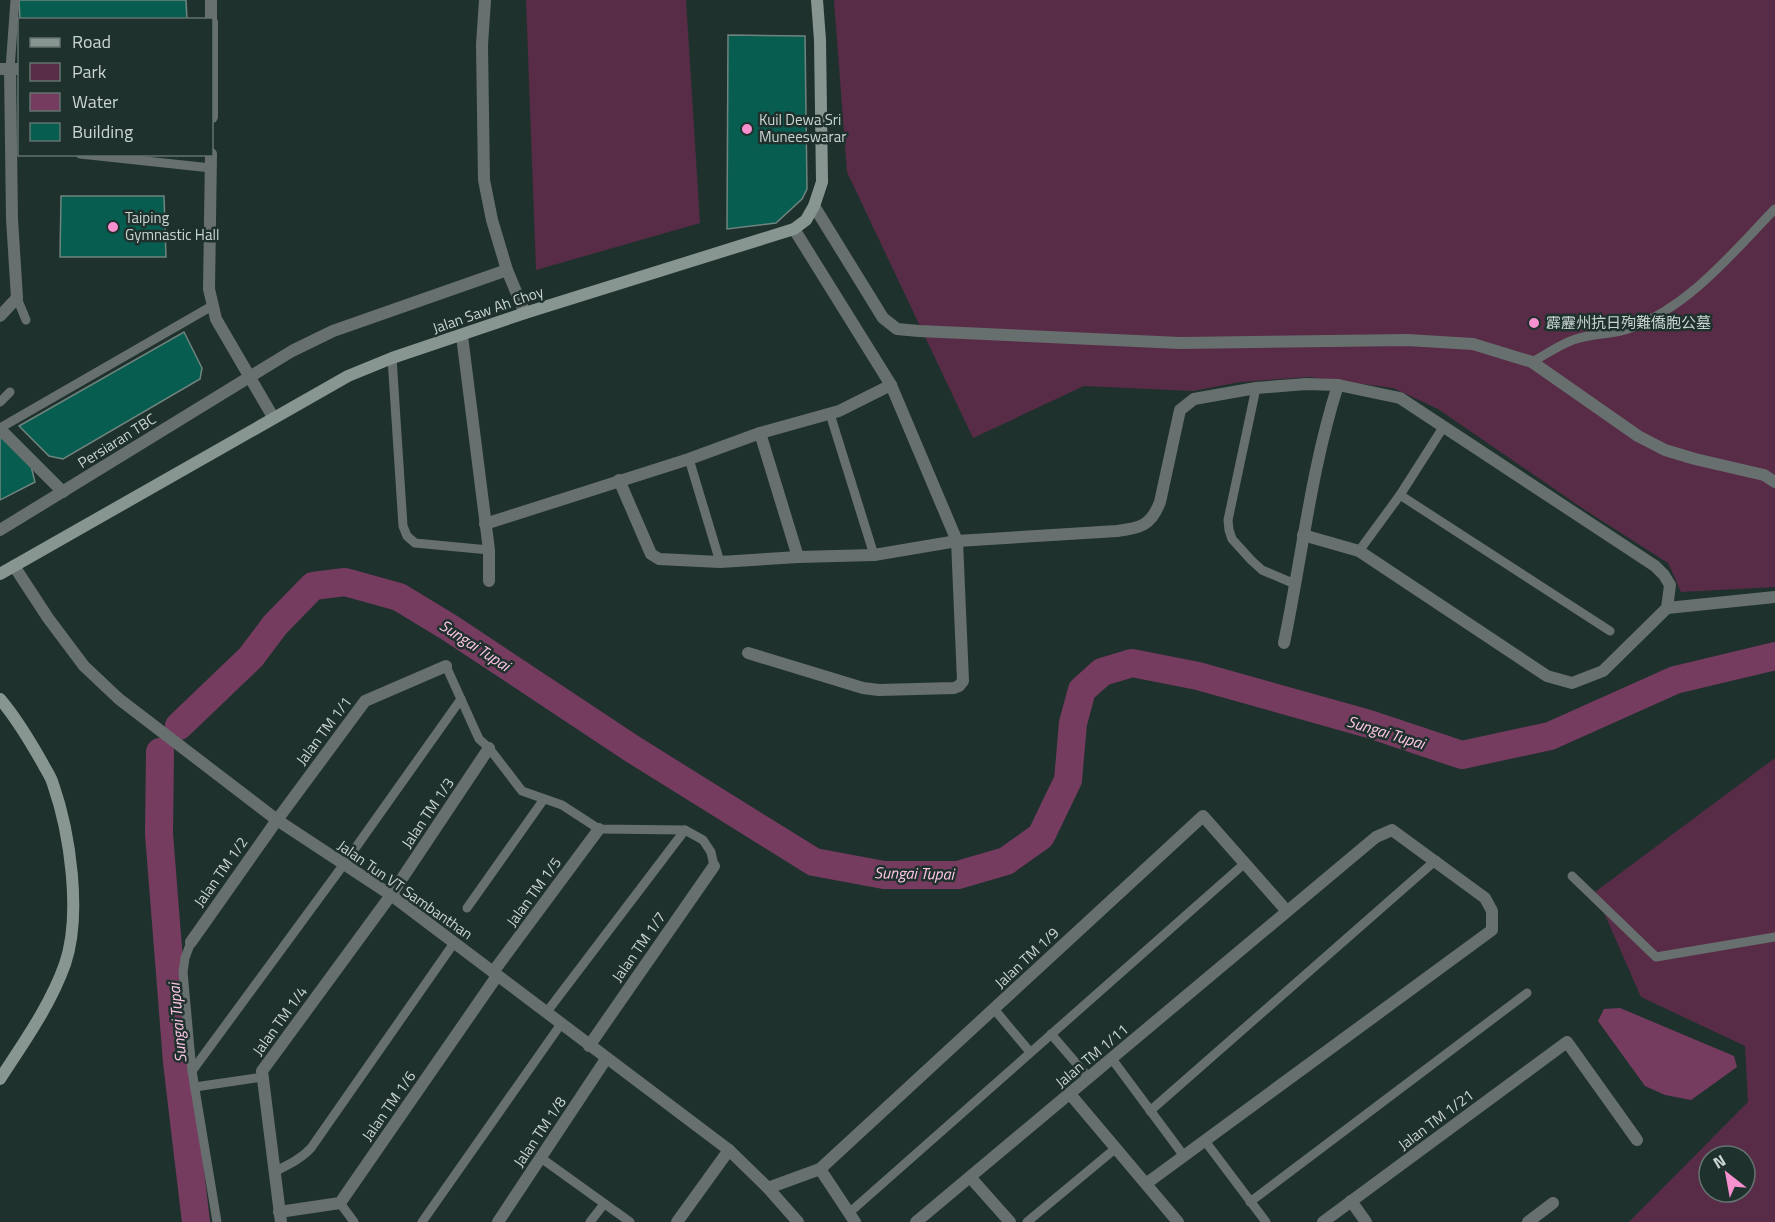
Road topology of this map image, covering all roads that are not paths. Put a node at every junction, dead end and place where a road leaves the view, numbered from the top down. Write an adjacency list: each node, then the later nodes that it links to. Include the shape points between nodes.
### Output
1 (15, 0): 6 (lane)
2 (211, 0): 5 (street)
3 (485, 0): 15 (street, via 484,180)
4 (817, 0): 11 (street, via 822,182)
5 (212, 18)
6 (10, 69): 7 (street)
7 (16, 148): 13 (street)
8 (99, 156): 10 (lane)
9 (211, 156): 10 (street)
10 (211, 168): 17 (street)
11 (814, 206): 14 (street, via 806,220); 23 (street, via 883,318 897,329 1180,343 1407,340 1473,344)
12 (1775, 209): 23 (lane, via 1706,279 1663,313 1629,328 1573,339)
13 (6, 219): 16 (street)
14 (794, 229): 18 (street, Jalan Saw Ah Choy); 25 (street)
15 (507, 270): 18 (street); 24 (street, Persiaran TBC, via 333,331)
16 (17, 298): 19 (street); 20 (lane)
17 (212, 306): 24 (street); 33 (lane)
18 (525, 313): 21 (street, Jalan Saw Ah Choy)
19 (0, 316)
20 (26, 320)
21 (462, 336): 22 (street, Jalan Saw Ah Choy); 40 (street)
22 (392, 358): 31 (street, Jalan Saw Ah Choy, via 348,376); 44 (lane, via 403,526 407,536 415,543)
23 (1532, 362): 37 (street, via 1638,436 1665,450 1764,475)
24 (249, 377): 31 (street); 38 (street, Persiaran TBC)
25 (891, 385): 30 (street); 43 (street)
26 (1338, 385): 27 (street); 32 (street, via 1400,398); 42 (street)
27 (1256, 388): 43 (street, via 1194,399 1180,410 1160,502 1156,513 1141,528); 52 (lane, via 1229,530 1232,539 1262,570)
28 (10, 392): 29 (lane)
29 (0, 402)
30 (830, 414): 34 (street); 46 (lane)
31 (273, 417): 49 (street, Jalan Saw Ah Choy)
32 (1444, 426): 39 (lane); 54 (street, via 1655,566 1670,585)
33 (0, 428): 38 (street)
34 (760, 433): 35 (street); 47 (street)
35 (689, 459): 36 (street); 48 (lane)
36 (619, 480): 40 (street); 48 (street, via 651,554 659,559)
37 (1775, 482)
38 (63, 492): 41 (street, Persiaran TBC)
39 (1400, 495): 45 (lane); 55 (lane)
40 (485, 524): 44 (street)
41 (0, 530)
42 (1303, 535): 45 (street); 52 (street)
43 (957, 541): 46 (street); 57 (street, via 963,681 959,686 863,688)
44 (489, 550): 51 (street)
45 (1359, 551): 54 (street, via 1547,676 1572,683 1603,671)
46 (874, 555): 47 (street)
47 (798, 557): 48 (street)
48 (720, 562)
49 (14, 566): 50 (street, Jalan Saw Ah Choy); 63 (street, Jalan Tun VT Sambanthan, via 84,666 119,699)
50 (1, 575)
51 (489, 581)
52 (1295, 584): 56 (street)
53 (1775, 597): 54 (street)
54 (1667, 608)
55 (1610, 631)
56 (1284, 643)
57 (748, 653)
58 (446, 666): 59 (lane); 63 (street, Jalan TM 1/1, via 365,701)
59 (461, 699): 61 (lane, via 479,739); 68 (lane)
60 (2, 704): 90 (street, via 32,744 53,782 68,835 72,924 65,962 44,1012)
61 (489, 748): 62 (lane, via 522,791); 71 (street, Jalan TM 1/3)
62 (544, 799): 64 (lane, via 562,805); 72 (lane)
63 (277, 820): 68 (street, Jalan Tun VT Sambanthan); 75 (street, Jalan TM 1/2)
64 (598, 829): 65 (lane); 77 (street, Jalan TM 1/5)
65 (685, 830): 69 (lane, via 703,840); 80 (lane)
66 (1436, 860): 73 (street, Jalan TM 1/11, via 1392,830 1376,837); 93 (lane); 95 (street, via 1485,898 1492,911 1492,930)
67 (1245, 863): 73 (street, Jalan TM 1/9); 79 (street, Jalan TM 1/9, via 1203,816); 82 (lane)
68 (344, 864): 71 (street, Jalan Tun VT Sambanthan); 87 (lane)
69 (714, 866): 83 (street, Jalan TM 1/7)
70 (1572, 876): 74 (lane, via 1656,957)
71 (390, 895): 76 (street, Jalan Tun VT Sambanthan); 88 (street, Jalan TM 1/4, via 262,1071)
72 (467, 908)
73 (1286, 910): 86 (street, Jalan TM 1/11)
74 (1775, 937)
75 (191, 942): 87 (lane, via 183,972)
76 (454, 943): 77 (street, Jalan Tun VT Sambanthan); 101 (lane, via 311,1148)
77 (495, 974): 80 (street, Jalan Tun VT Sambanthan); 107 (street, Jalan TM 1/6)
78 (1527, 993): 106 (lane)
79 (994, 1009): 84 (lane); 100 (street, Jalan TM 1/9)
80 (546, 1013): 81 (street, Jalan Tun VT Sambanthan)
81 (561, 1024): 83 (street, Jalan Tun VT Sambanthan); 114 (lane)
82 (1051, 1034): 84 (lane); 89 (lane)
83 (589, 1046): 85 (street, Jalan Tun VT Sambanthan)
84 (1030, 1052): 111 (lane)
85 (606, 1059): 97 (street, Jalan Tun VT Sambanthan); 99 (street, Jalan TM 1/8)
86 (1112, 1059): 89 (street, Jalan TM 1/11); 93 (lane)
87 (192, 1071): 91 (lane)
88 (263, 1077): 91 (lane); 101 (street, Jalan TM 1/4)
89 (1089, 1078): 92 (street, Jalan TM 1/11)
90 (0, 1079)
91 (195, 1087): 112 (lane)
92 (1070, 1094): 96 (street); 102 (street, Jalan TM 1/11)
93 (1150, 1111): 98 (lane)
94 (1637, 1140): 105 (street, Jalan TM 1/21, via 1567,1042)
95 (1205, 1141): 98 (street); 106 (lane)
96 (1116, 1148): 103 (street); 122 (lane)
97 (729, 1150): 104 (street, Jalan Tun VT Sambanthan); 118 (street)
98 (1184, 1156): 103 (street)
99 (541, 1158): 109 (lane); 115 (street, Jalan TM 1/8)
100 (820, 1169): 104 (street, Jalan TM 1/9); 111 (street)
101 (274, 1172): 110 (street, Jalan TM 1/4)
102 (970, 1177): 120 (street, Jalan TM 1/11); 121 (street)
103 (1147, 1183): 123 (street)
104 (768, 1188): 119 (street, Jalan Tun VT Sambanthan)
105 (1351, 1201): 125 (street, Jalan TM 1/21); 126 (street)
106 (1250, 1202): 124 (lane)
107 (340, 1203): 110 (street); 113 (lane)
108 (1553, 1203): 127 (street)
109 (604, 1204): 116 (lane); 117 (lane)
110 (280, 1217)
111 (852, 1217)
112 (217, 1222)
113 (354, 1222)
114 (422, 1222)
115 (498, 1222)
116 (590, 1222)
117 (630, 1222)
118 (677, 1222)
119 (798, 1222)
120 (916, 1222)
121 (1010, 1222)
122 (1027, 1222)
123 (1178, 1222)
124 (1266, 1222)
125 (1323, 1222)
126 (1366, 1222)
127 (1528, 1222)

